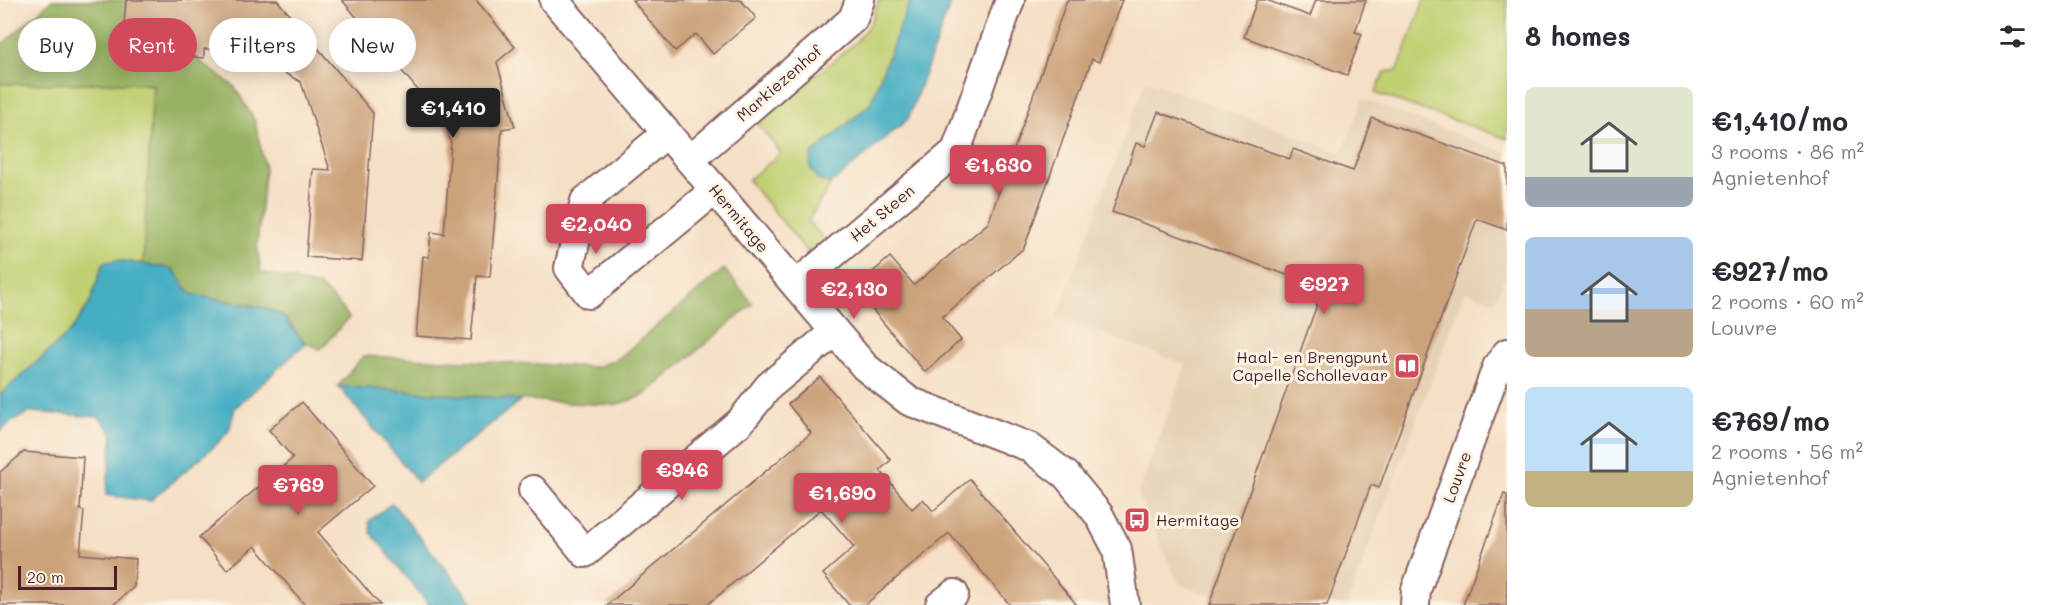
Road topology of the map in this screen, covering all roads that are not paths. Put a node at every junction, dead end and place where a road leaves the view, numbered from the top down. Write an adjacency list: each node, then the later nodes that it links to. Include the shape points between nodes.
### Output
1 (554, 0): 4 (street, Hermitage)
2 (1010, 0): 7 (street, Het Steen, via 956,151)
3 (850, 6): 5 (street, Markiezenhof)
4 (667, 134): 5 (street, Hermitage); 6 (street, via 585,201 569,268 589,294)
5 (690, 160): 6 (street, Hermitage)
6 (715, 190): 7 (street, Hermitage)
7 (796, 285): 8 (street, Hermitage)
8 (834, 332): 10 (street, via 770,386 740,422 585,553); 11 (street, Hermitage, via 865,367 909,401 1029,447 1066,475 1099,515 1117,549)
9 (1507, 353): 12 (street, Louvre, via 1497,367 1416,590)
10 (533, 490)
11 (1125, 605)
12 (1415, 605)

